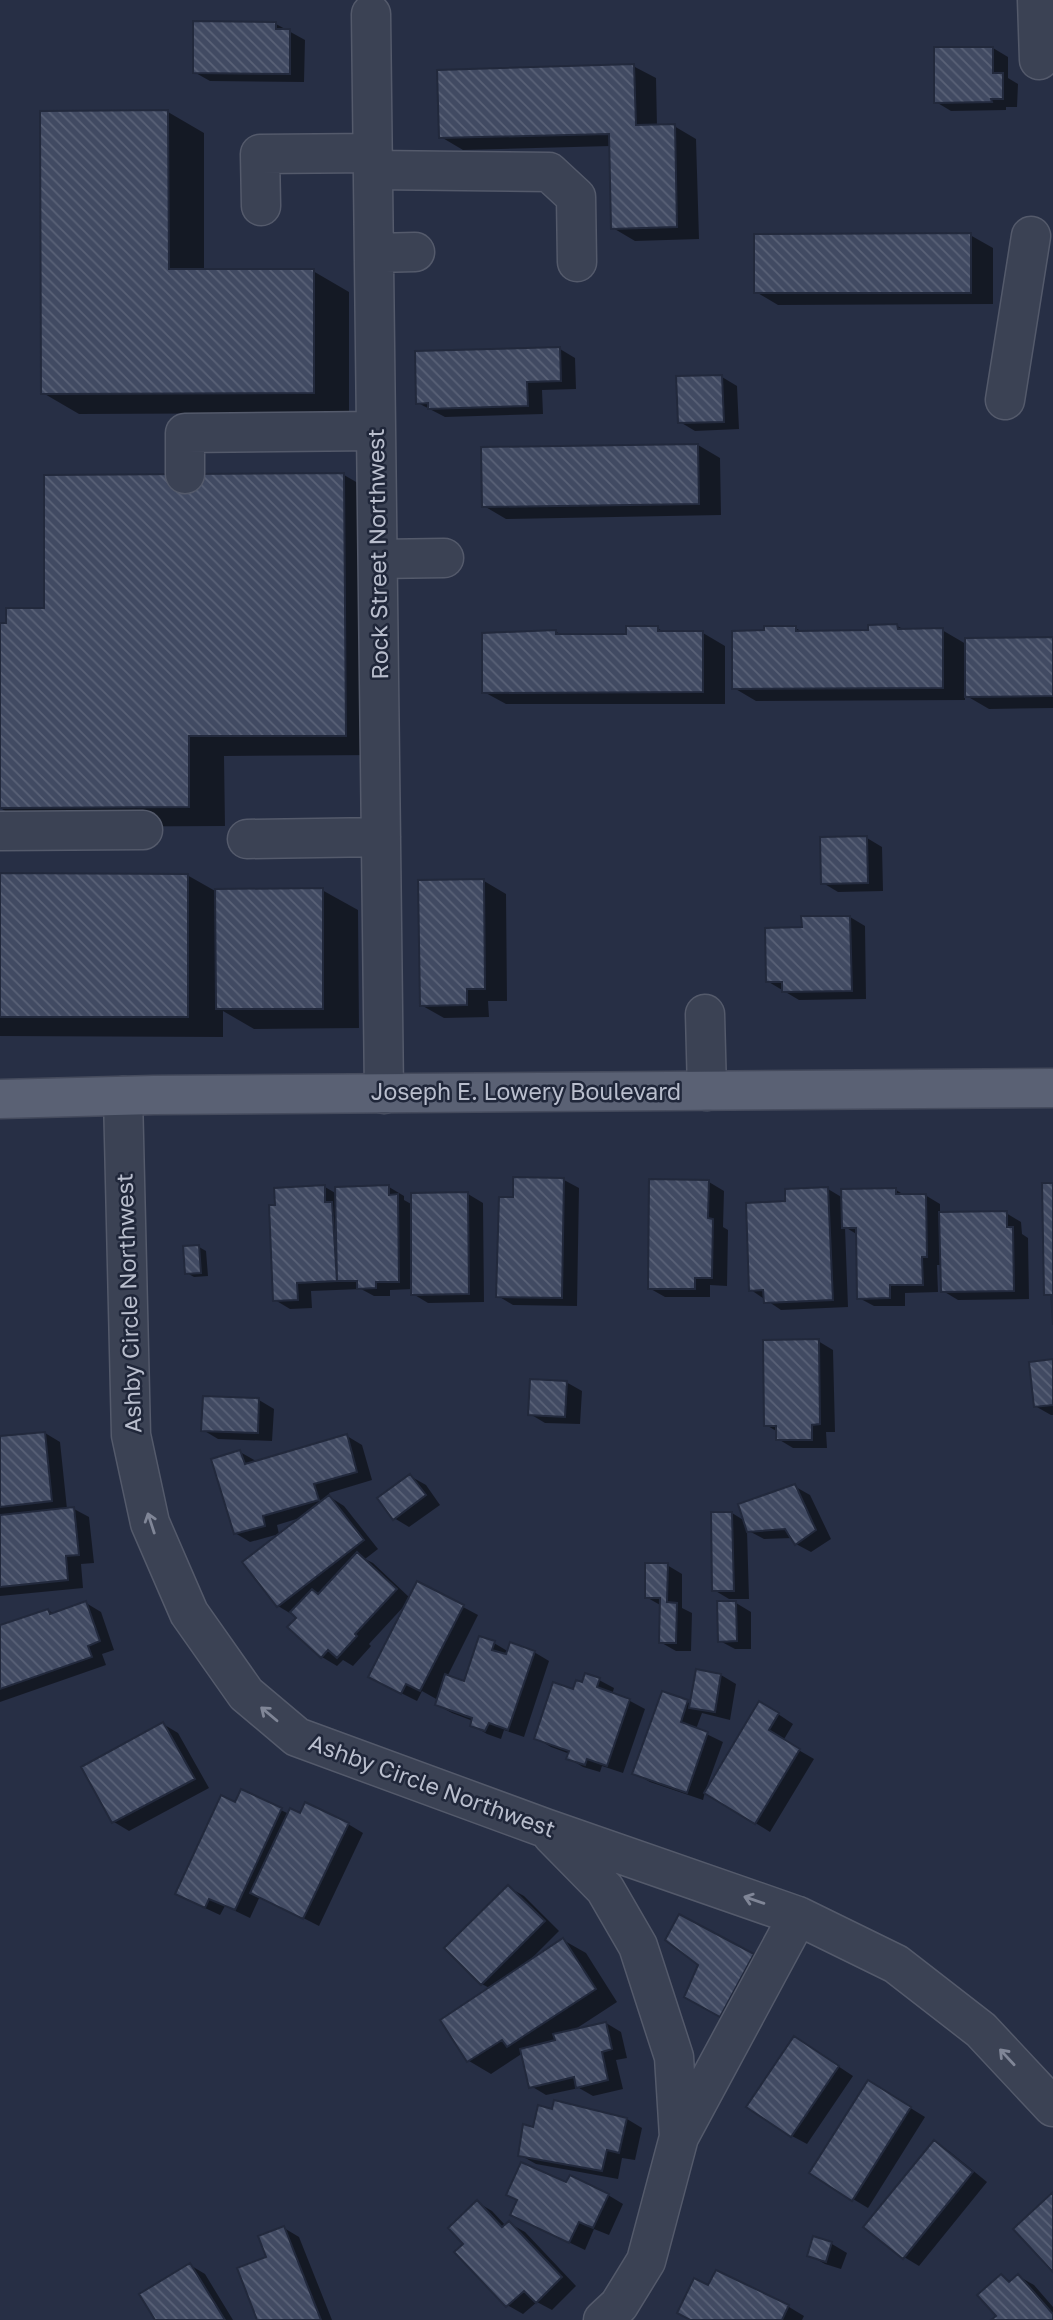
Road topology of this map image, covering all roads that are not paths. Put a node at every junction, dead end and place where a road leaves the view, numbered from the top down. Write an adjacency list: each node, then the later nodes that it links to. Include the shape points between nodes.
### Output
1 (1037, 0): 3 (street)
2 (371, 14): 4 (street, Rock Street Northwest)
3 (1039, 60)
4 (373, 162): 5 (street, via 260,154); 8 (street, Rock Street Northwest); 9 (street, via 549,172 576,197)
5 (261, 206)
6 (1031, 236): 10 (street)
7 (415, 252): 8 (street)
8 (374, 253): 11 (street, Rock Street Northwest)
9 (577, 262)
10 (1005, 400)
11 (376, 431): 12 (street, via 185,433); 14 (street, Rock Street Northwest)
12 (185, 474)
13 (444, 558): 14 (street)
14 (378, 559): 17 (street, Rock Street Northwest)
15 (143, 830): 16 (street)
16 (0, 831)
17 (381, 837): 18 (street); 22 (street, Rock Street Northwest)
18 (247, 839)
19 (705, 1014): 21 (street)
20 (1053, 1088): 21 (main road, Joseph E. Lowery Boulevard)
21 (707, 1091): 22 (main road, Joseph E. Lowery Boulevard)
22 (384, 1094): 23 (main road, Joseph E. Lowery Boulevard)
23 (123, 1096): 24 (main road, Joseph E. Lowery Boulevard); 25 (street, Ashby Circle Northwest, one-way to 23, via 297,1737 246,1694 189,1613 150,1523 131,1435)
24 (0, 1099)
25 (545, 1828): 26 (street, Ashby Circle Northwest, one-way to 25); 28 (street, via 605,1889 638,1946 674,2057)
26 (798, 1916): 27 (street, Ashby Circle Northwest, one-way to 26, via 981,2030 896,1964); 28 (street)
27 (1053, 2107)
28 (679, 2137): 29 (street, via 646,2261 619,2305)
29 (603, 2320)

